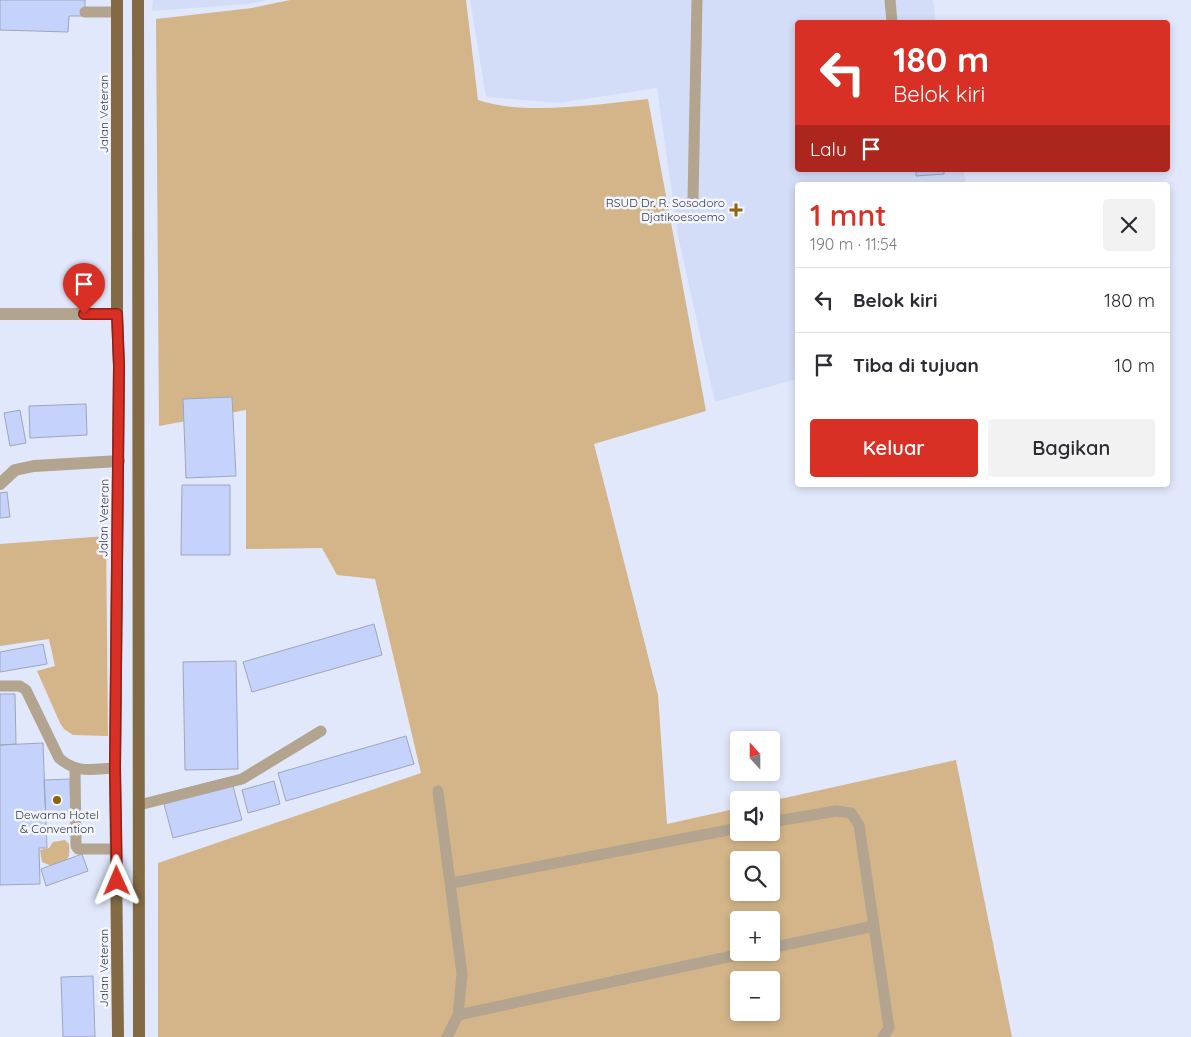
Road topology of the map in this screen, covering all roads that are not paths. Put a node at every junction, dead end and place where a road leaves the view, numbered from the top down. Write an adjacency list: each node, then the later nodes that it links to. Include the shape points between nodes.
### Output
1 (138, 0): 17 (main road)
2 (698, 0): 7 (lane)
3 (890, 0): 6 (lane)
4 (117, 6): 5 (lane); 9 (main road, Jalan Veteran)
5 (85, 12)
6 (892, 20)
7 (693, 199)
8 (0, 314): 9 (street)
9 (117, 314): 10 (main road, Jalan Veteran)
10 (119, 461): 11 (street, via 34,466 15,470); 14 (main road, Jalan Veteran)
11 (0, 484)
12 (0, 686): 15 (lane, via 20,686 26,690 59,758)
13 (321, 731): 17 (lane, via 242,779)
14 (115, 768): 15 (lane); 20 (main road, Jalan Veteran)
15 (74, 769): 20 (lane, via 76,846 86,850)
16 (438, 791): 21 (lane)
17 (139, 805): 27 (main road)
18 (780, 820): 22 (lane, via 836,811 851,813 859,826)
19 (730, 830): 21 (lane)
20 (116, 849): 26 (main road, Jalan Veteran)
21 (452, 883): 25 (lane, via 462,974)
22 (874, 926): 23 (lane); 29 (lane, via 889,1028)
23 (780, 946)
24 (730, 957): 25 (lane)
25 (458, 1015): 28 (lane)
26 (118, 1037)
27 (139, 1037)
28 (447, 1037)
29 (884, 1037)

